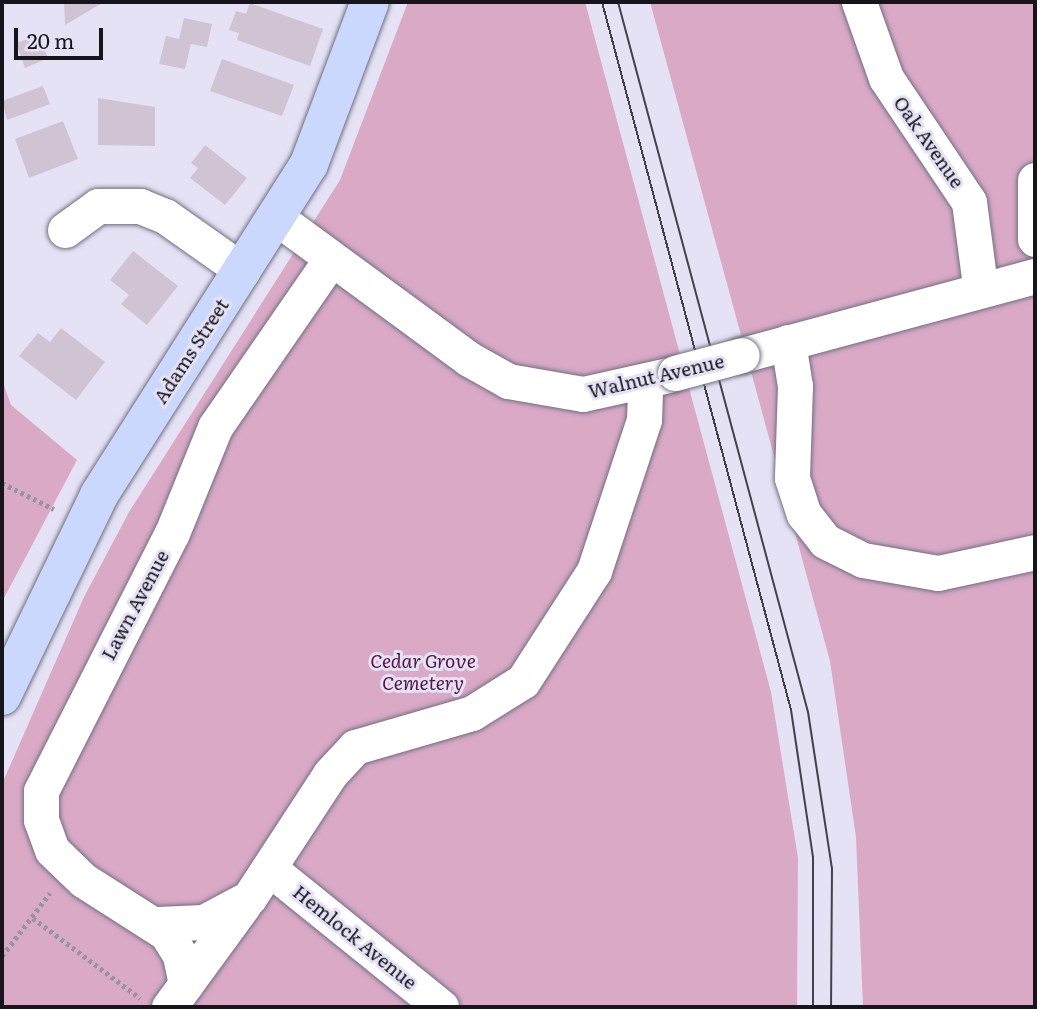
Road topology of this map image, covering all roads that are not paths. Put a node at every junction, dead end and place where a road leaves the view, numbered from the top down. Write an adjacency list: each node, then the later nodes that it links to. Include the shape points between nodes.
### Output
1 (370, 2): 4 (main road, Adams Street, via 319,142)
2 (859, 2): 7 (street, Oak Avenue, via 886,78 963,191)
3 (1035, 180): 5 (street)
4 (277, 218): 8 (street, Walnut Avenue); 9 (main road, Adams Street)
5 (1033, 228): 7 (street)
6 (65, 230): 9 (street, via 98,206 140,206 165,216)
7 (977, 230): 11 (street, Oak Avenue)
8 (331, 259): 13 (street, Walnut Avenue, via 508,381 564,394); 18 (street, Lawn Avenue, via 215,427 160,558 51,762 41,820 68,867)
9 (243, 271): 15 (main road, Adams Street, via 83,523)
10 (1035, 275): 11 (street, Walnut Avenue)
11 (980, 286): 12 (street, Walnut Avenue)
12 (788, 342): 13 (street, Walnut Avenue, bridge); 14 (street, via 794,386 792,478 804,514 825,541 863,561 938,573)
13 (660, 378): 16 (street, via 603,551 540,660 489,706 355,747 330,774)
14 (1035, 552)
15 (2, 696)
16 (269, 868): 17 (street); 20 (street, Hemlock Avenue)
17 (249, 898): 18 (street, via 204,922); 19 (street)
18 (156, 924): 19 (street, Lawn Avenue, via 180,955)
19 (177, 996)
20 (441, 1007)

